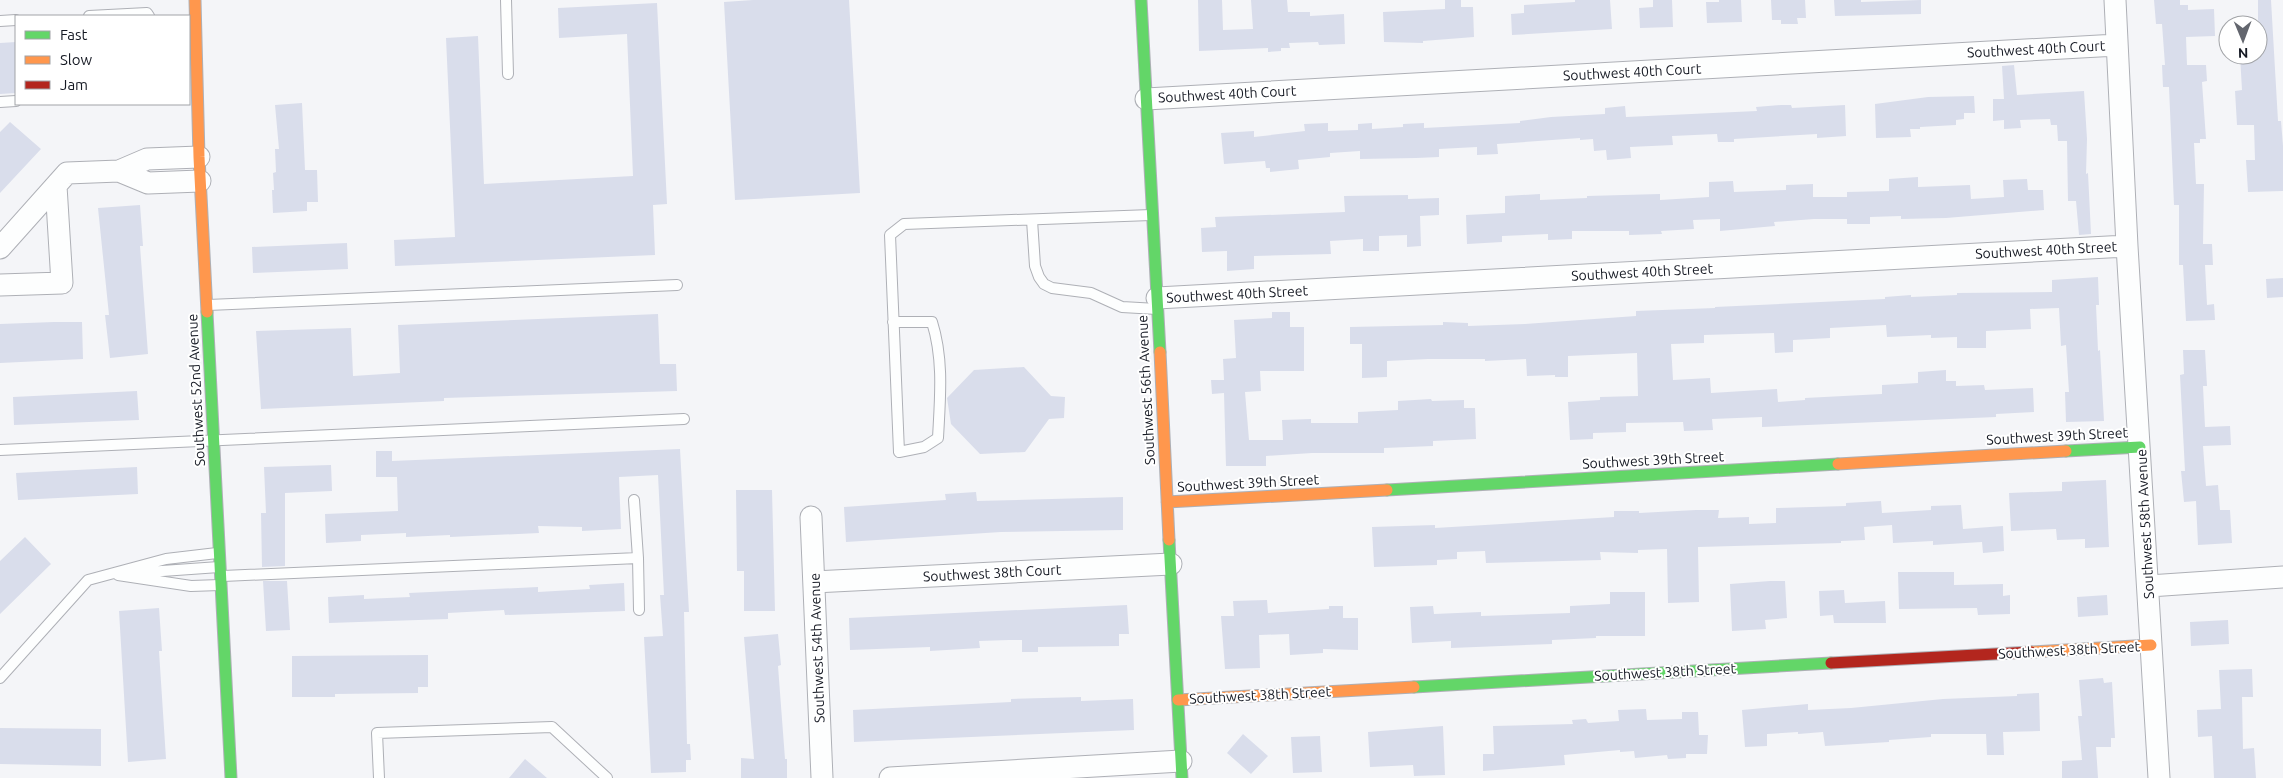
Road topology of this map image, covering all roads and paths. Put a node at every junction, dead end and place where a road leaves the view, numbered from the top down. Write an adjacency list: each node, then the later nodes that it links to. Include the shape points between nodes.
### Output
1 (195, 0): 10 (street, Southwest 52nd Avenue)
2 (506, 0): 11 (lane)
3 (1141, 0): 12 (street, Southwest 56th Avenue)
4 (2115, 0): 9 (street, Southwest 58th Avenue)
5 (118, 15): 6 (lane)
6 (148, 15)
7 (0, 20): 8 (lane)
8 (15, 20)
9 (2117, 45): 12 (street, Southwest 40th Court); 21 (street, Southwest 58th Avenue)
10 (193, 46): 15 (street, Southwest 52nd Avenue)
11 (508, 74)
12 (1146, 98): 19 (street, Southwest 56th Avenue)
13 (15, 101): 14 (lane)
14 (0, 102)
15 (199, 157): 16 (street, via 147,159); 17 (street, Southwest 52nd Avenue)
16 (119, 171): 17 (street, via 148,183); 18 (street, via 68,173)
17 (200, 181): 26 (street, Southwest 52nd Avenue)
18 (56, 186): 22 (street); 23 (street, via 62,283)
19 (1152, 215): 20 (lane); 25 (street, Southwest 56th Avenue)
20 (1032, 220): 25 (lane, via 1038,277 1048,286 1091,293 1122,307); 27 (lane, via 904,224 890,235)
21 (2127, 246): 25 (street, Southwest 40th Street); 30 (street, Southwest 58th Avenue)
22 (0, 248)
23 (0, 285)
24 (677, 285): 26 (lane)
25 (1157, 304): 33 (street, Southwest 56th Avenue)
26 (206, 305): 29 (street, Southwest 52nd Avenue)
27 (894, 322): 27 (lane, via 896,389 899,452 924,447 938,438 941,389 938,343 932,322)
28 (684, 419): 29 (lane)
29 (213, 440): 31 (lane); 35 (street, Southwest 52nd Avenue)
30 (2140, 447): 33 (street, Southwest 39th Street); 42 (street, Southwest 58th Avenue)
31 (0, 450)
32 (634, 500): 36 (lane)
33 (1167, 502): 37 (street, Southwest 56th Avenue)
34 (810, 517): 41 (street, Southwest 54th Avenue)
35 (219, 553): 38 (lane, via 182,556); 39 (street, Southwest 52nd Avenue)
36 (638, 558): 39 (lane); 43 (lane)
37 (1171, 564): 41 (street, Southwest 38th Court); 46 (street, Southwest 56th Avenue)
38 (115, 574): 39 (lane); 39 (lane, via 192,586); 45 (lane, via 88,580)
39 (220, 576): 48 (street, Southwest 52nd Avenue)
40 (2283, 577): 42 (street)
41 (814, 582): 51 (street, Southwest 54th Avenue)
42 (2149, 586): 44 (street, Southwest 58th Avenue)
43 (639, 610)
44 (2151, 645): 46 (street, Southwest 38th Street); 53 (street, Southwest 58th Avenue)
45 (0, 678)
46 (1178, 700): 47 (street, Southwest 56th Avenue)
47 (1182, 769): 52 (street)
48 (231, 778)
49 (379, 778): 50 (lane, via 377,734 552,727)
50 (607, 778)
51 (822, 778)
52 (890, 778)
53 (2159, 778)

